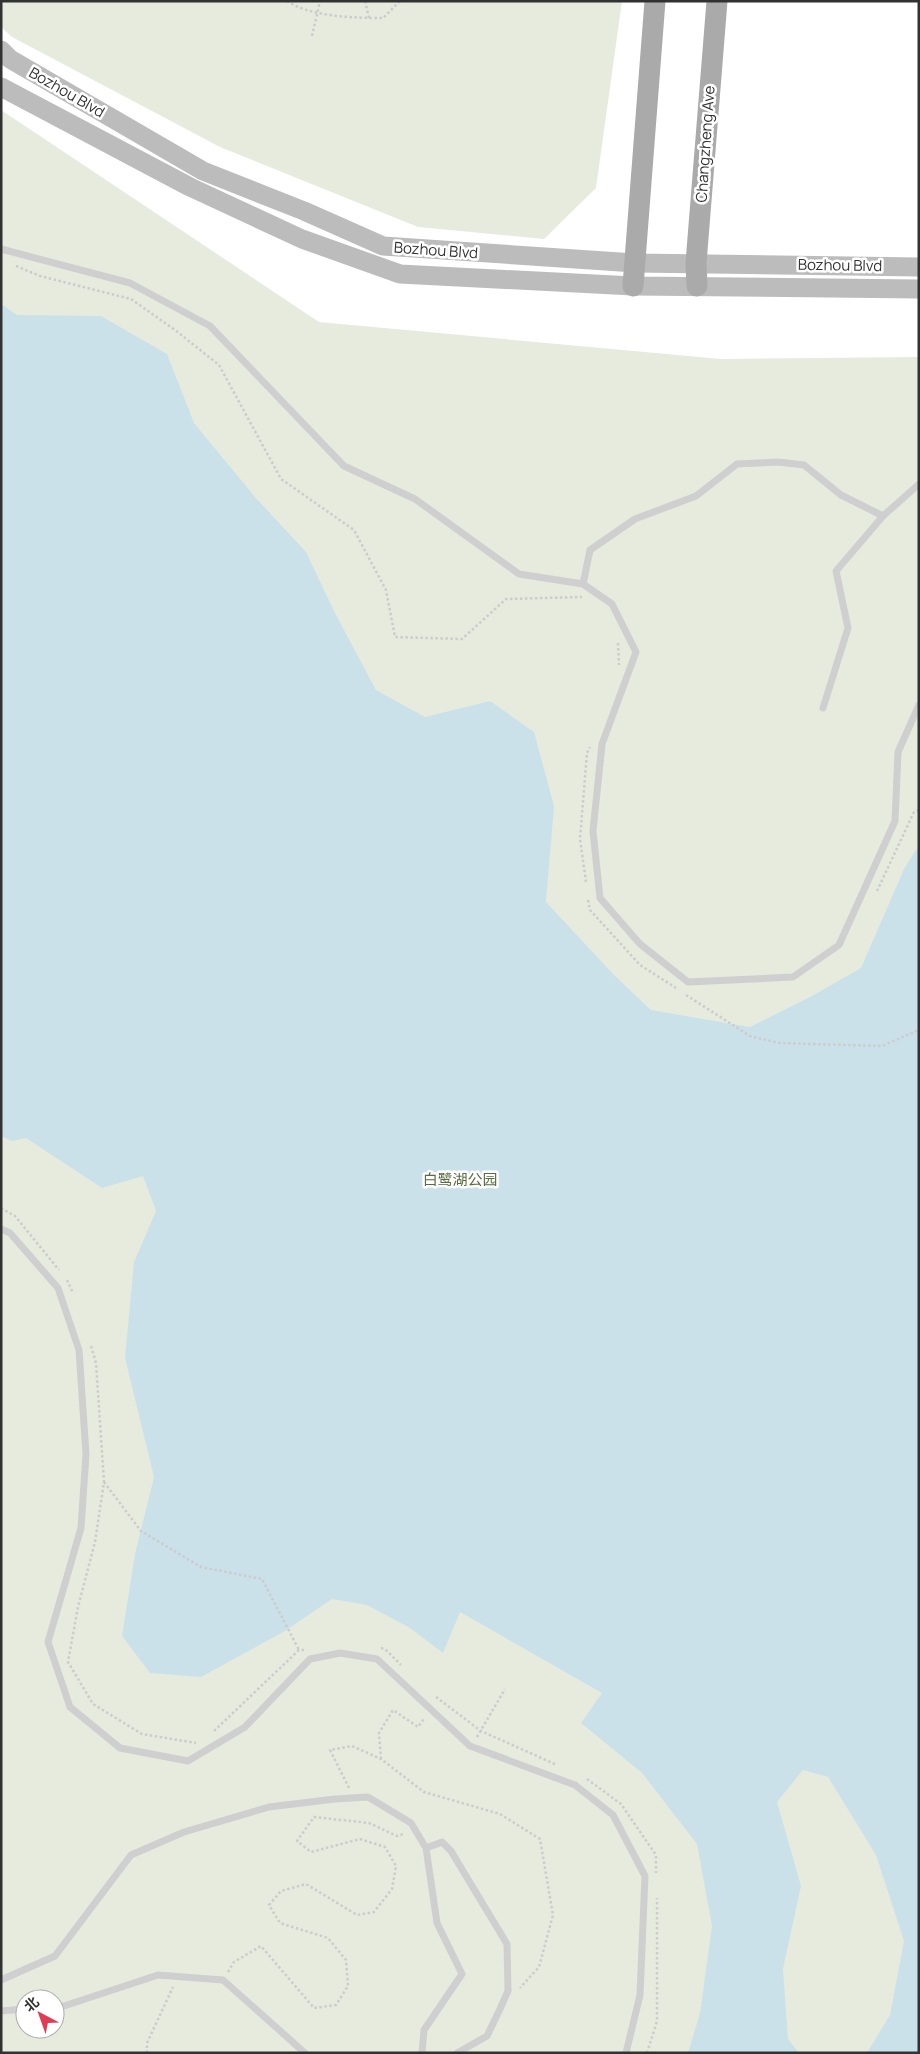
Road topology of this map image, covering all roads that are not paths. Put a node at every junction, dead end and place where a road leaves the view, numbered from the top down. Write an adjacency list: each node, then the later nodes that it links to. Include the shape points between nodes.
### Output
1 (655, 1): 6 (main road)
2 (717, 1): 7 (main road, Changzheng Ave)
3 (1, 50): 6 (main road, Bozhou Blvd, via 10,59 203,171 383,246)
4 (1, 88): 9 (main road, Bozhou Blvd, via 190,187 302,239 400,274)
5 (1, 248): 14 (lane, via 130,283 210,326 344,466 415,499 519,574)
6 (635, 263): 7 (main road, Bozhou Blvd); 9 (main road)
7 (696, 263): 8 (main road, Bozhou Blvd); 10 (main road, Changzheng Ave)
8 (919, 267)
9 (633, 286): 10 (main road, Bozhou Blvd)
10 (697, 286): 11 (main road, Bozhou Blvd)
11 (919, 289)
12 (919, 484): 13 (lane)
13 (883, 516): 14 (lane, via 841,495 804,466 778,462 737,464 696,496 635,519 590,550); 16 (lane, via 836,570 848,628)
14 (582, 584): 15 (lane, via 612,604 636,652 602,744 593,831 600,898 640,944 688,982 793,977 838,945 895,821 898,752)
15 (919, 705)
16 (823, 708)
17 (1, 1229): 26 (lane, via 10,1233 58,1288 79,1350 86,1454 80,1528 48,1642 70,1707 120,1748 188,1761 245,1727 310,1659 340,1653 377,1659 470,1746 575,1785 613,1815 644,1876 640,1995)
18 (426, 1848): 19 (lane, via 411,1823 368,1797 269,1807 184,1832 131,1855 55,1956); 24 (lane, via 436,1923 462,1974 424,2030); 25 (lane, via 442,1842 451,1851 507,1944 508,1991 487,2036)
19 (1, 1980)
20 (65, 2006): 23 (lane, via 158,1975 223,1980)
21 (15, 2010): 22 (lane)
22 (1, 2011)
23 (305, 2053)
24 (422, 2053)
25 (457, 2053)
26 (626, 2053)

